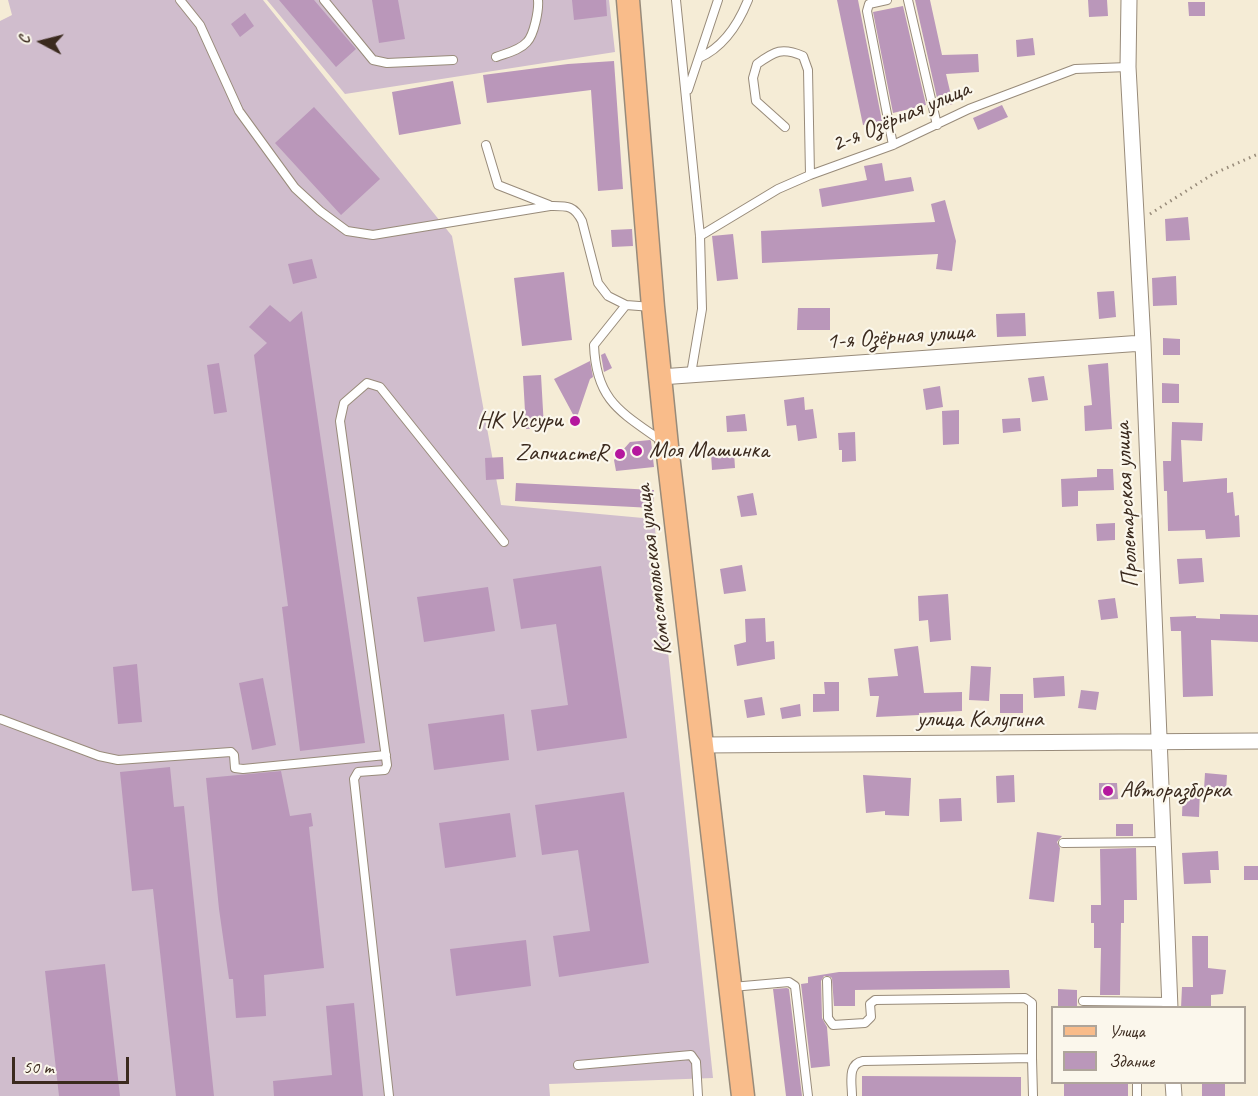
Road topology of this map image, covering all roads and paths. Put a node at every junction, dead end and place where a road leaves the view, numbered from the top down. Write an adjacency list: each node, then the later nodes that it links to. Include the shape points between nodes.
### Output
1 (180, 0): 22 (lane, via 200,25 239,111 295,188 347,231 373,235)
2 (324, 0): 13 (lane, via 373,60)
3 (538, 0): 11 (lane, via 528,42)
4 (676, 0): 15 (lane)
5 (718, 0): 12 (lane)
6 (748, 0): 12 (lane, via 722,45)
7 (887, 0): 19 (lane, via 869,4 867,11)
8 (908, 0): 16 (lane)
9 (1129, 0): 14 (street, Пролетарская улица)
10 (628, 1): 26 (main road, Комсомольская улица)
11 (496, 57)
12 (699, 58): 15 (lane)
13 (453, 60)
14 (1128, 66): 16 (lane, 2-я Озёрная улица, via 1075,69); 23 (street, Пролетарская улица)
15 (687, 94): 24 (lane)
16 (937, 125): 19 (lane, 2-я Озёрная улица)
17 (785, 127): 21 (lane, via 756,101 753,78 757,64 772,53 789,50 803,56 808,70)
18 (486, 145): 22 (lane, via 498,185)
19 (893, 145): 21 (lane, 2-я Озёрная улица)
20 (1258, 154): 23 (path, via 1213,174)
21 (810, 175): 24 (lane, 2-я Озёрная улица, via 778,189)
22 (550, 206): 25 (lane, via 567,206 577,212 598,283 608,296)
23 (1136, 223): 27 (street, Пролетарская улица)
24 (700, 236): 28 (lane, via 702,309)
25 (626, 305): 26 (lane); 30 (lane, via 594,345 594,364 614,407)
26 (654, 307): 29 (main road, Комсомольская улица)
27 (1143, 343): 28 (street, 1-я Озёрная улица); 33 (street, Пролетарская улица)
28 (691, 374): 29 (street, 1-я Озёрная улица)
29 (660, 376): 30 (main road, Комсомольская улица)
30 (667, 446): 35 (main road, Комсомольская улица)
31 (504, 543): 36 (lane, via 380,387 367,384 344,402 340,421)
32 (0, 719): 36 (lane, via 118,760 231,752 235,768 243,769)
33 (1160, 741): 34 (street, улица Калугина); 35 (street, улица Калугина); 37 (street, Пролетарская улица)
34 (1258, 741)
35 (702, 745): 40 (main road, Комсомольская улица)
36 (386, 755): 45 (lane, via 385,770 358,772 354,779)
37 (1163, 842): 38 (lane); 42 (street, Пролетарская улица)
38 (1063, 843)
39 (827, 981): 43 (lane, via 828,1018 833,1025 865,1023 871,1017 870,1004 875,1000 1025,998 1032,1003)
40 (731, 987): 47 (main road, Комсомольская улица); 48 (lane, via 789,982 795,986)
41 (1083, 1001): 42 (lane)
42 (1170, 1005)
43 (1032, 1058): 49 (lane, via 863,1060 852,1068); 50 (lane)
44 (578, 1065): 46 (lane, via 691,1055 696,1062)
45 (389, 1096)
46 (698, 1096)
47 (743, 1096)
48 (808, 1096)
49 (852, 1096)
50 (1033, 1096)

